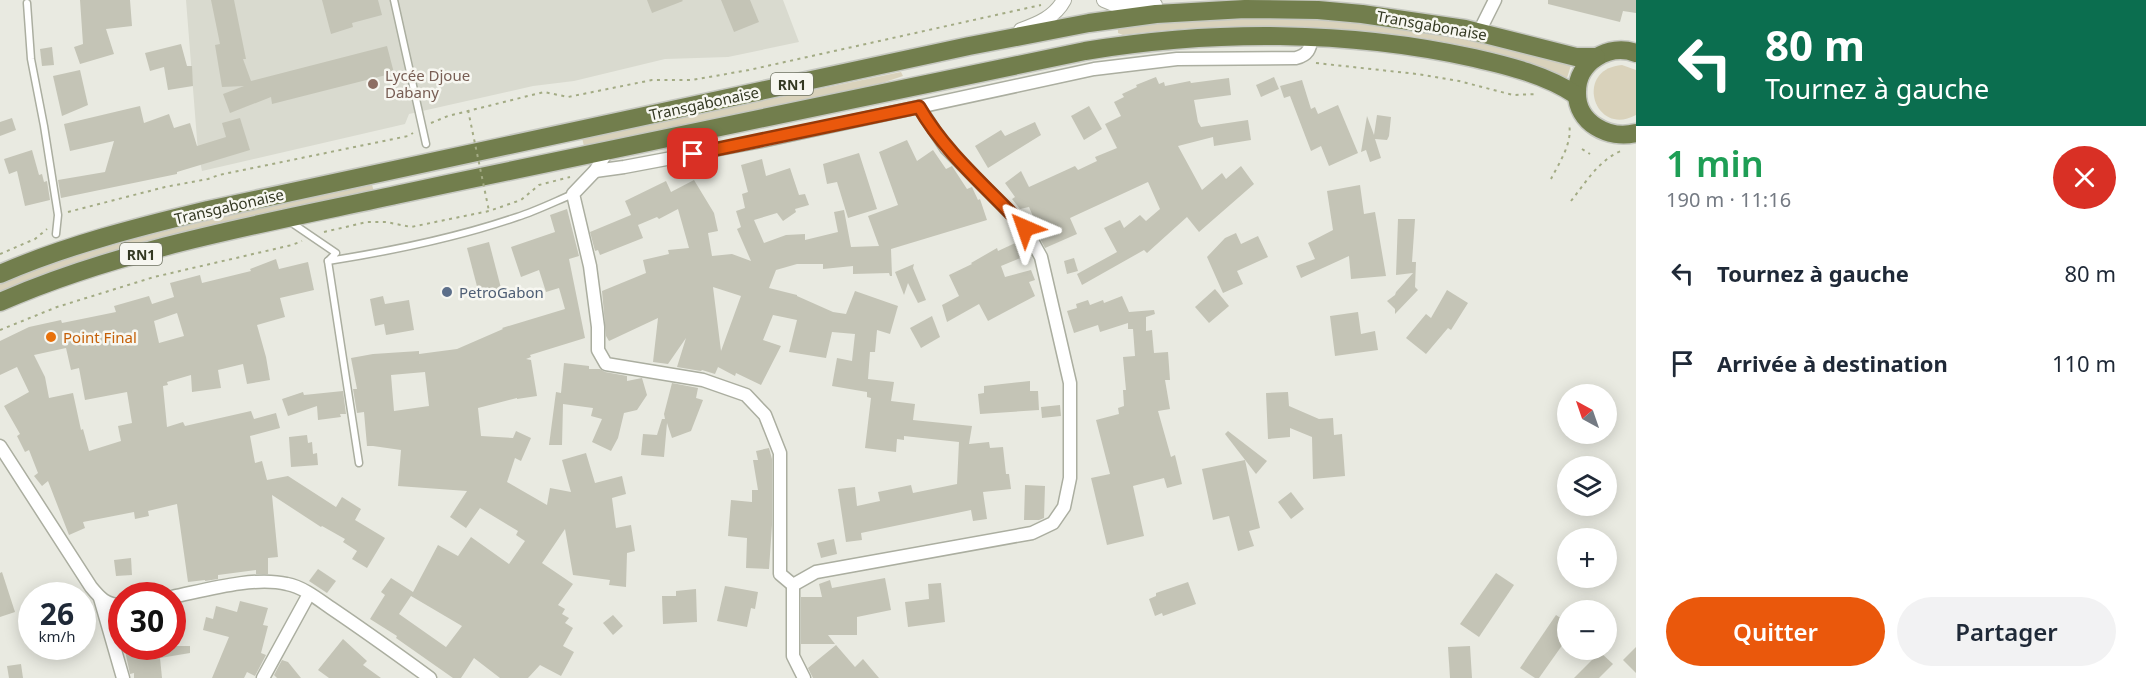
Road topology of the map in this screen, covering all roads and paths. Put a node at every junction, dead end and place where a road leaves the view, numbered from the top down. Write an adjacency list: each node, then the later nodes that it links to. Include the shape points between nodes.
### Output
1 (394, 0): 19 (lane)
2 (1064, 0): 9 (street, via 1054,13 1033,26); 16 (path, via 749,70 692,80 652,80 568,97 544,93)
3 (1104, 0): 6 (street, via 1121,7 1175,5)
4 (1495, 0): 7 (street)
5 (27, 3): 33 (lane, via 31,59)
6 (1202, 10): 7 (highway, Transgabonaise / RN1, via 1351,13); 9 (highway, Transgabonaise / RN1, via 1133,16)
7 (1479, 32): 12 (highway, Transgabonaise / RN1, via 1576,57)
8 (1312, 38): 11 (street, via 1309,51); 14 (highway, Transgabonaise / RN1, via 1459,55 1526,72); 17 (highway, Transgabonaise / RN1, via 1180,38 1136,43)
9 (969, 46): 39 (highway, Transgabonaise / RN1, via 208,210 79,244)
10 (1636, 53): 12 (highway, RN1, via 1618,50)
11 (1303, 56): 13 (path, via 1311,62 1459,81 1513,95); 15 (street, via 1135,63)
12 (1596, 57): 14 (highway, via 1581,74)
13 (1541, 94)
14 (1576, 95): 20 (highway, via 1585,116 1603,132)
15 (919, 107): 21 (street); 44 (street, via 946,148 1025,228 1041,257 1070,383 1070,478 1064,507 1053,523 1032,533 816,572)
16 (468, 110): 19 (path); 32 (path, bridge)
17 (757, 119): 21 (street); 23 (highway, Transgabonaise / RN1)
18 (1569, 119): 28 (path, via 1568,144)
19 (423, 127): 22 (lane); 33 (path, via 408,136 165,187)
20 (1636, 133)
21 (762, 141): 27 (street)
22 (426, 144)
23 (609, 149): 27 (street); 34 (highway, Transgabonaise / RN1)
24 (1582, 149): 26 (path)
25 (1627, 150): 31 (path, via 1610,156)
26 (1590, 154)
27 (595, 171): 29 (street)
28 (1551, 179)
29 (584, 183): 30 (street); 32 (path, via 572,176 539,185 521,200)
30 (573, 195): 38 (lane, via 477,230); 44 (street, via 590,266 598,350 606,364 703,380 746,396 765,415 780,453 780,574)
31 (1571, 201)
32 (489, 211): 36 (path, via 411,226 367,222)
33 (58, 215): 35 (lane); 37 (path, via 51,217 48,227 35,239)
34 (286, 219): 36 (lane); 40 (highway, Transgabonaise / RN1, via 120,260)
35 (56, 234)
36 (311, 237): 38 (lane, via 336,253); 41 (path, via 292,245 154,277 57,307)
37 (0, 254)
38 (328, 261): 43 (lane)
39 (0, 274)
40 (0, 302)
41 (0, 330)
42 (0, 446): 47 (street)
43 (359, 463)
44 (793, 585): 52 (street, via 793,656)
45 (186, 594): 46 (street, via 266,582 288,584)
46 (309, 594): 50 (street); 51 (street)
47 (100, 598): 48 (street); 49 (street)
48 (108, 604)
49 (123, 678)
50 (263, 678)
51 (430, 678)
52 (804, 678)

